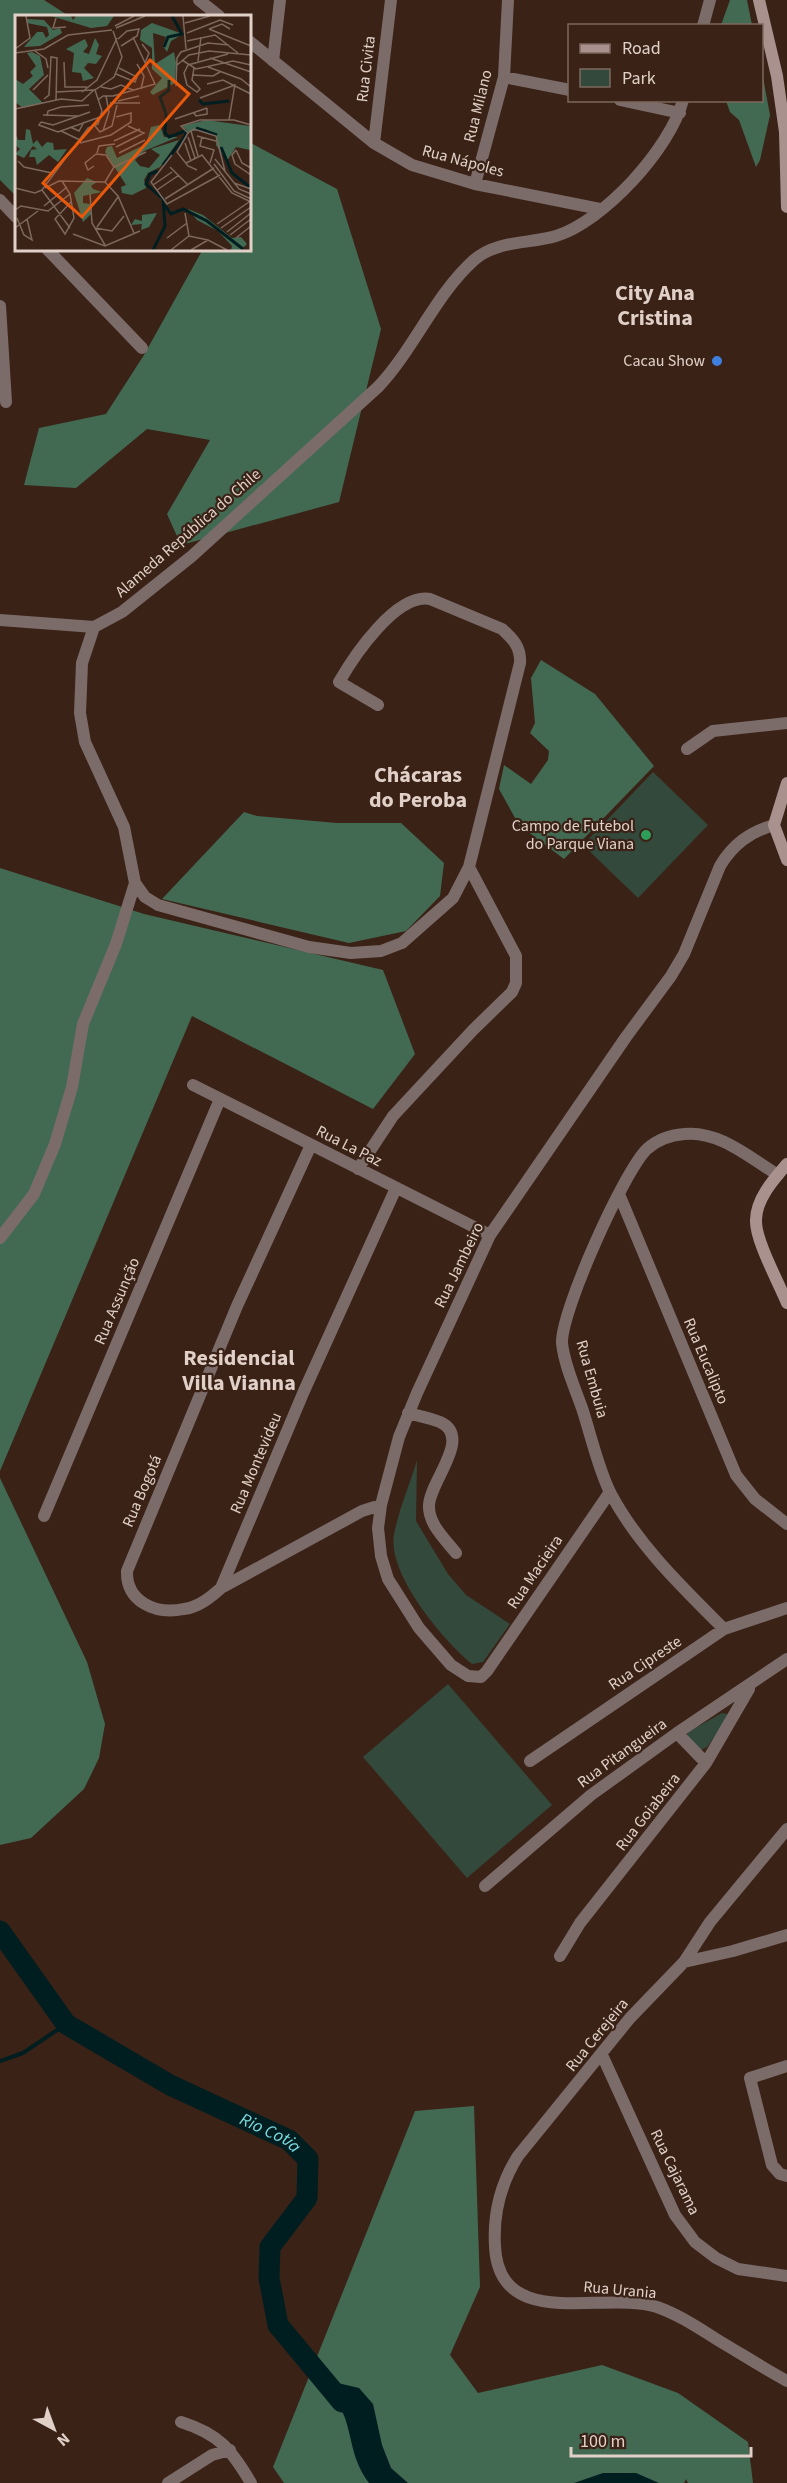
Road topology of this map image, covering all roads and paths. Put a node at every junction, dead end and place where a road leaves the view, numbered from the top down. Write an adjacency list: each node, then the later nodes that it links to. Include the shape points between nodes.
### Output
1 (199, 0): 7 (street)
2 (280, 0): 10 (street)
3 (391, 0): 16 (street, Rua Civita)
4 (508, 0): 11 (street, Rua Milano)
5 (710, 0): 8 (street)
6 (759, 0): 15 (main road)
7 (218, 15)
8 (704, 24)
9 (250, 42): 10 (street, Rua Nápoles)
10 (273, 61): 16 (street, Rua Nápoles)
11 (504, 76): 12 (street); 17 (street, Rua Milano)
12 (568, 90)
13 (638, 102): 14 (street)
14 (682, 107): 20 (street, Alameda República do Chile, via 654,156 627,187)
15 (786, 133): 19 (main road)
16 (374, 143): 17 (street, Rua Nápoles, via 412,165)
17 (475, 184): 20 (street, Rua Nápoles)
18 (0, 200): 21 (street)
19 (787, 200)
20 (600, 209): 28 (street, Alameda República do Chile, via 579,227 555,236 495,247 476,258 378,387 184,562 122,612)
21 (15, 216)
22 (48, 250): 24 (street)
23 (0, 306): 25 (street)
24 (142, 348)
25 (6, 402)
26 (0, 620): 27 (street)
27 (13, 621): 28 (street); 29 (street)
28 (94, 627): 37 (street, via 82,663 80,713 85,742 124,827)
29 (0, 632)
30 (378, 705): 36 (street, via 339,682 356,653 380,626 412,600 430,599 502,629 516,644 520,663)
31 (787, 723): 32 (street, via 713,731)
32 (687, 749)
33 (787, 783): 34 (main road)
34 (774, 825): 35 (main road); 46 (street, Rua Jambeiro, via 741,840 727,854 671,976)
35 (787, 860)
36 (469, 867): 37 (street, via 453,898 402,943 381,951 351,953 309,947 158,905 145,897); 42 (street, via 516,956 516,982 512,992 393,1116)
37 (135, 883): 47 (street, via 116,944 83,1024 72,1087 55,1144 34,1194)
38 (193, 1085): 39 (street, Rua La Paz)
39 (220, 1099): 40 (street, Rua La Paz); 52 (street, Rua Assunção)
40 (311, 1145): 42 (street, Rua La Paz); 55 (street, Rua Bogotá, via 237,1306 127,1571 132,1593 142,1604 158,1610 186,1609 207,1600)
41 (787, 1164): 43 (main road)
42 (358, 1169): 44 (street, Rua La Paz)
43 (778, 1175): 45 (street, Rua Embuia, via 715,1138 685,1134 665,1137 648,1148 632,1167); 48 (main road, via 760,1202 755,1221)
44 (396, 1188): 46 (street, Rua La Paz); 55 (street, Rua Montevideu)
45 (619, 1194): 50 (street, Rua Embuia, via 571,1301 562,1343); 53 (street, Rua Eucalipto, via 736,1475 755,1499)
46 (490, 1235): 49 (street, Rua Jambeiro)
47 (0, 1238)
48 (787, 1303)
49 (408, 1413): 51 (street, Rua Jambeiro); 54 (street, via 441,1422 451,1429 451,1450 429,1506 431,1520)
50 (610, 1492): 57 (street, Rua Embuia, via 631,1525 678,1582); 59 (street, Rua Macieira)
51 (381, 1505): 55 (street, Rua Bogotá, via 362,1511); 59 (street, Rua Jambeiro, via 381,1556 402,1604 433,1646 461,1673 473,1678)
52 (44, 1516)
53 (787, 1524)
54 (456, 1553)
55 (221, 1588)
56 (787, 1608): 57 (street, Rua Cipreste)
57 (724, 1629): 62 (street, Rua Cipreste)
58 (787, 1659): 60 (street, Rua Pitangueira)
59 (487, 1671)
60 (753, 1683): 61 (street, Rua Pitangueira); 63 (street, Rua Goiabeira)
61 (677, 1733): 63 (street); 65 (street, Rua Pitangueira, via 591,1795)
62 (530, 1761)
63 (706, 1764): 67 (street, Rua Goiabeira, via 579,1923)
64 (787, 1829): 68 (street, Rua Cerejeira, via 710,1922)
65 (485, 1886)
66 (787, 1935): 68 (street)
67 (560, 1956)
68 (684, 1962): 69 (street, Rua Cerejeira, via 630,2018)
69 (602, 2055): 72 (street, Rua Cajarama, via 675,2215 695,2242 738,2269); 73 (street, Rua Cerejeira, via 505,2176 494,2230 495,2251)
70 (787, 2066): 71 (street, via 750,2078 772,2165)
71 (787, 2176)
72 (787, 2276)
73 (508, 2286): 74 (street, Rua Urania, via 526,2298 548,2303 655,2307 684,2319)
74 (787, 2381)
75 (181, 2421): 76 (street, via 202,2428)
76 (230, 2450): 77 (street, via 212,2455); 78 (street)
77 (168, 2483)
78 (251, 2483)

